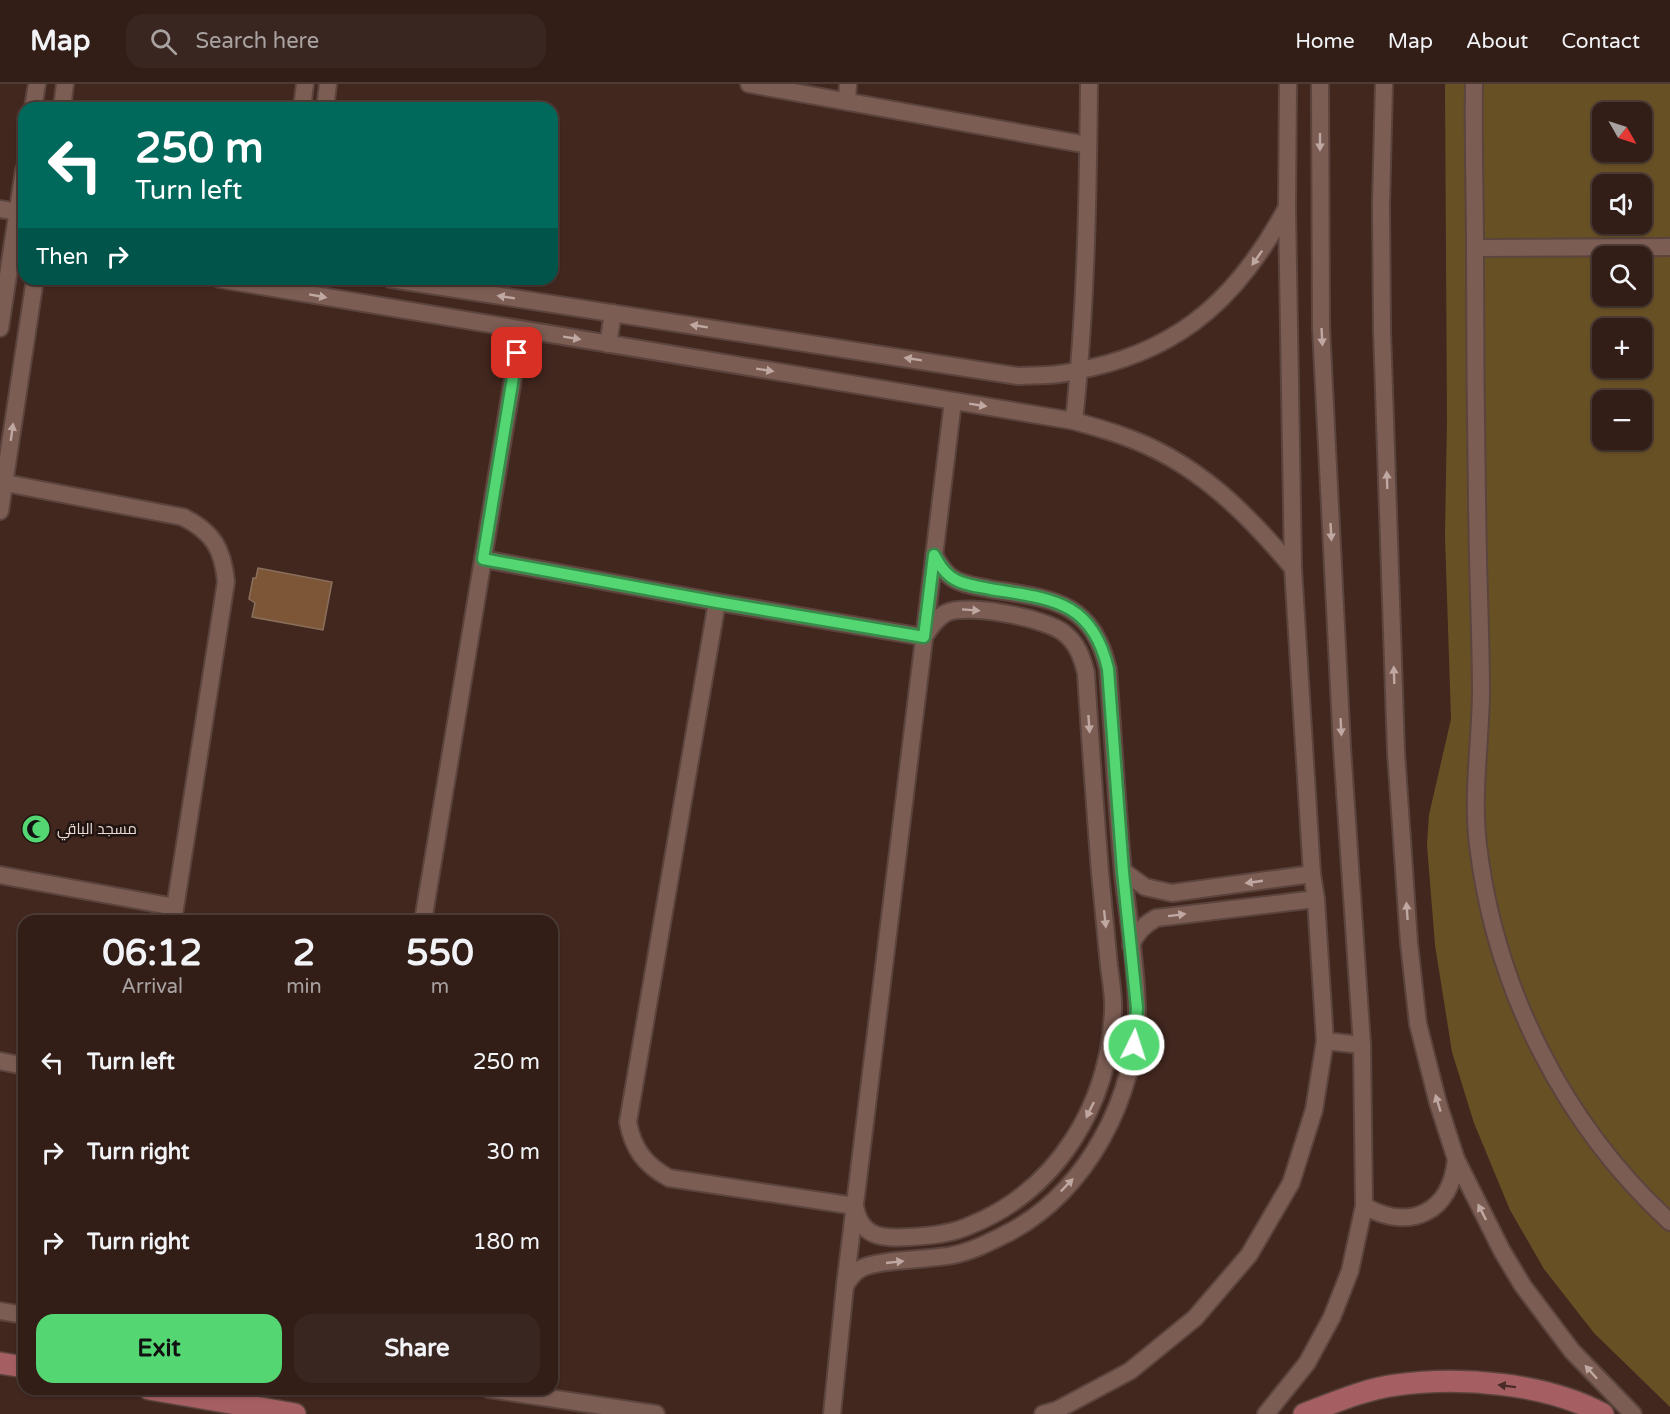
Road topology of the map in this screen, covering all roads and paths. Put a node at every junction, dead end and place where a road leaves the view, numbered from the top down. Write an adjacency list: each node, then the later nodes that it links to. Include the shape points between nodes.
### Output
1 (37, 84): 12 (street)
2 (65, 84): 13 (street)
3 (305, 84): 14 (street)
4 (328, 84): 15 (street)
5 (749, 84): 11 (street)
6 (1089, 84): 16 (street)
7 (1288, 84): 17 (street)
8 (1320, 84): 49 (street, one-way to 49, via 1322,327 1342,747)
9 (1384, 84): 52 (street, one-way to 9, via 1418,1024 1396,752 1382,341)
10 (1474, 84): 23 (street)
11 (847, 92): 16 (street)
12 (34, 102)
13 (63, 102)
14 (303, 102)
15 (325, 102)
16 (1088, 146): 31 (street)
17 (1287, 208): 31 (street, one-way to 31, via 1248,270 1197,321 1135,356); 38 (street)
18 (0, 209): 19 (street)
19 (18, 212)
20 (18, 223): 21 (street)
21 (12, 244): 28 (street)
22 (1670, 247): 23 (street)
23 (1475, 248): 55 (street, via 1480,696 1476,800 1478,845 1490,913 1515,996 1539,1050 1600,1145 1628,1181)
24 (34, 285): 34 (street, one-way to 24)
25 (255, 285): 29 (street, one-way to 29)
26 (430, 285): 27 (street, one-way to 26)
27 (613, 313): 30 (street); 31 (street, one-way to 27, via 1018,376)
28 (0, 328)
29 (521, 330): 30 (street, one-way to 30); 37 (street)
30 (608, 344): 32 (street, one-way to 32)
31 (1080, 370): 33 (street)
32 (953, 401): 33 (street, one-way to 33); 36 (street)
33 (1074, 421): 38 (street, via 1124,436 1196,473 1243,512)
34 (5, 483): 35 (street); 45 (street, via 183,517 204,530 219,549 226,582)
35 (0, 511)
36 (934, 555): 40 (street); 41 (street, via 952,578 966,585 1061,604 1094,631 1108,669)
37 (483, 559): 39 (street); 46 (street)
38 (1293, 568): 42 (street)
39 (717, 602): 40 (street); 53 (street, via 628,1122 630,1137 645,1162 669,1178)
40 (924, 637): 53 (street); 53 (street, one-way to 53, via 946,613 977,610 1051,625 1070,639 1082,658 1114,1008 1111,1042 1104,1076 1075,1138 1038,1182 1002,1210 950,1232 884,1238 860,1223)
41 (1123, 872): 42 (street, one-way to 41, via 1172,893 1145,887); 47 (street)
42 (1311, 874): 44 (street)
43 (0, 875): 45 (street)
44 (1316, 899): 47 (street, one-way to 44, via 1145,925 1156,918); 48 (street)
45 (174, 914)
46 (424, 915)
47 (1131, 945): 56 (street, one-way to 47, via 851,1276 871,1264 931,1259 980,1247 1014,1230 1071,1181 1095,1151 1126,1082 1137,1008)
48 (1325, 1041): 49 (street); 66 (street, via 1314,1110 1291,1183 1249,1255 1195,1318 1130,1371)
49 (1362, 1045): 54 (street)
50 (0, 1061): 51 (street)
51 (18, 1065)
52 (1456, 1159): 54 (street, via 1446,1195 1429,1210 1396,1218); 70 (street, one-way to 52, via 1572,1351 1523,1286)
53 (855, 1206): 56 (street)
54 (1364, 1206): 67 (street, via 1350,1271 1332,1317 1306,1363)
55 (1670, 1222)
56 (845, 1286): 65 (street)
57 (0, 1311): 58 (street)
58 (18, 1314)
59 (0, 1363): 60 (main road)
60 (18, 1366)
61 (184, 1395): 63 (main road)
62 (529, 1395): 64 (street)
63 (295, 1414)
64 (656, 1414)
65 (832, 1414)
66 (1043, 1414)
67 (1266, 1414)
68 (1304, 1414): 69 (main road, one-way to 68, via 1556,1396 1473,1382 1395,1385)
69 (1604, 1414)
70 (1633, 1414)

